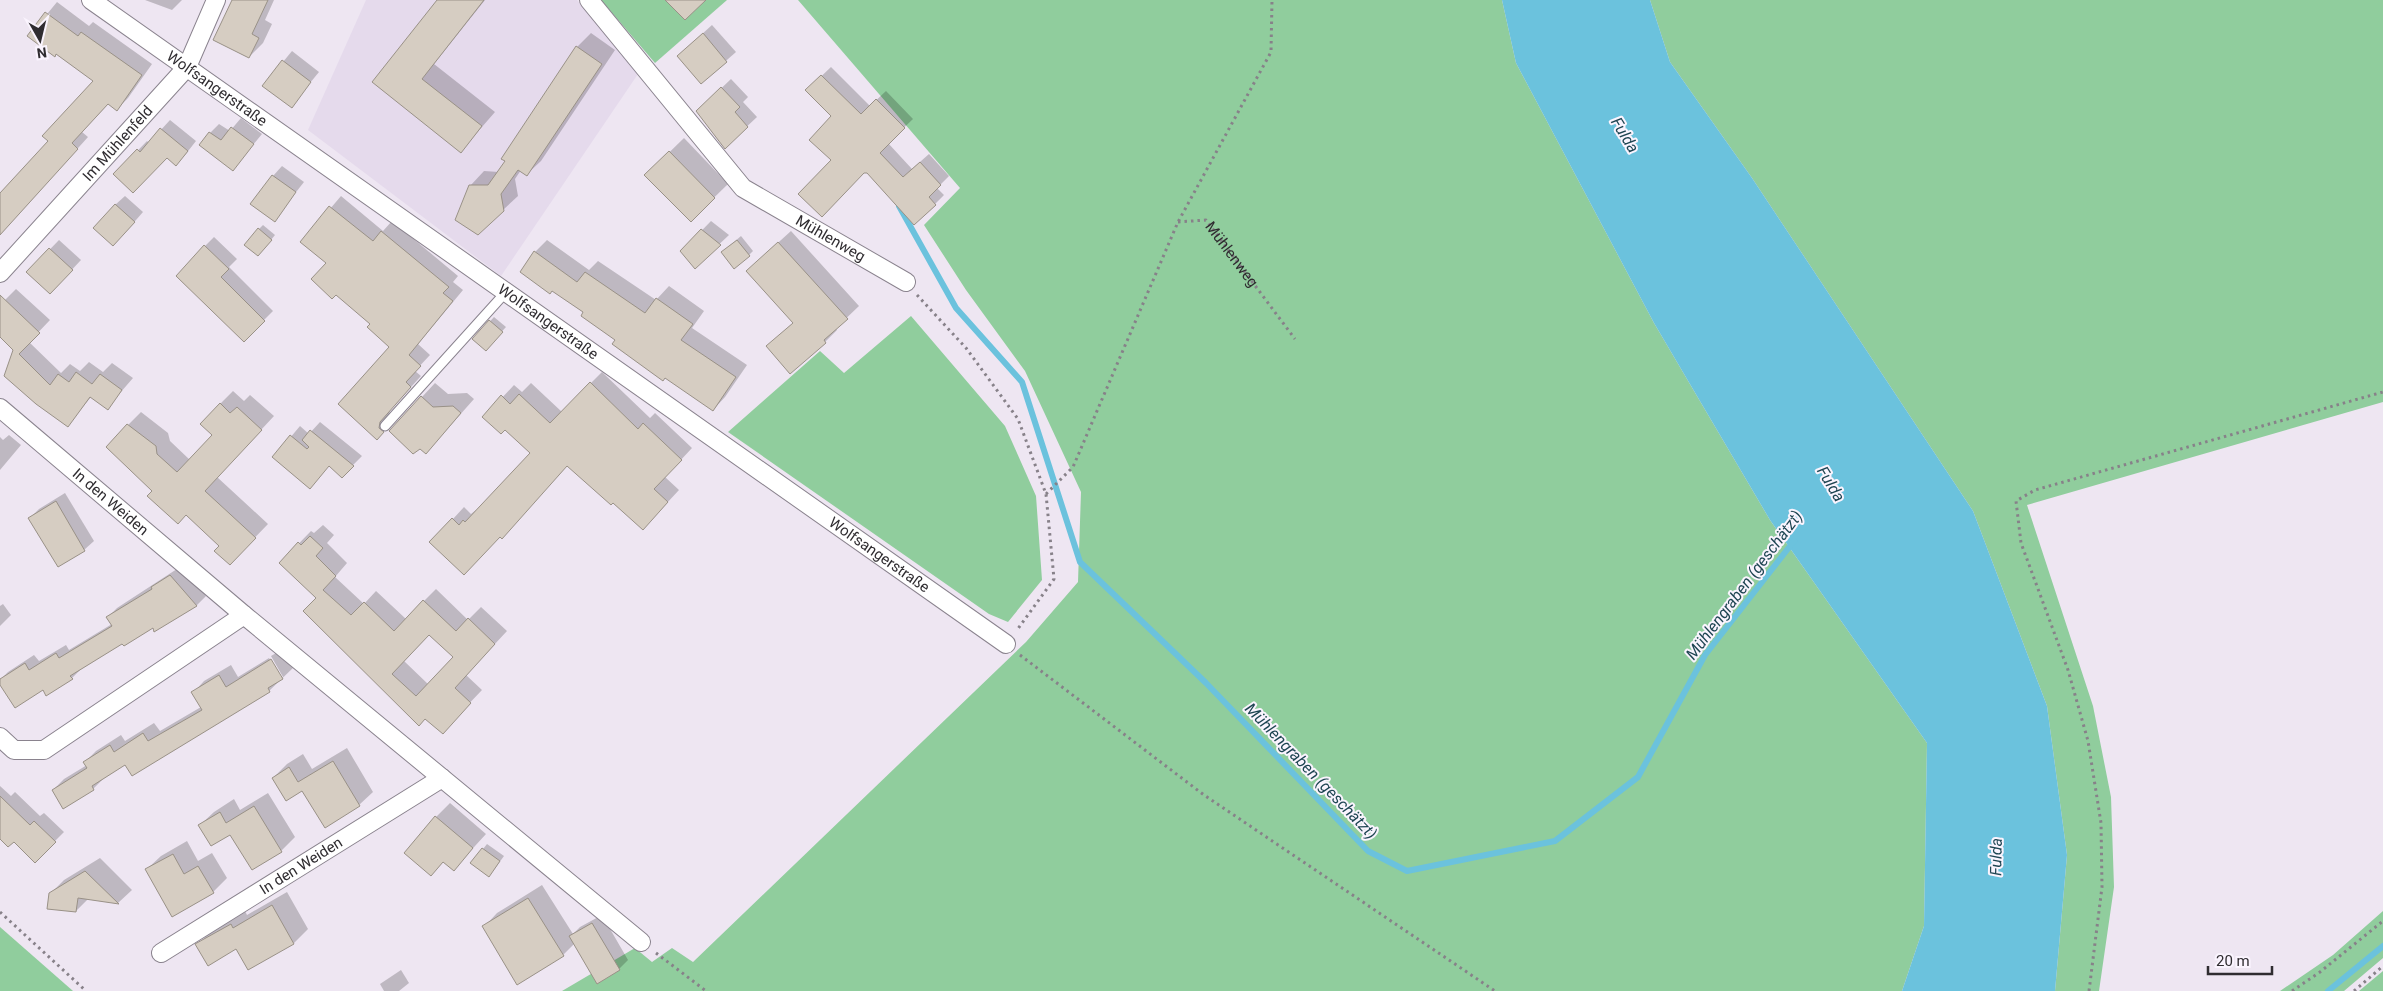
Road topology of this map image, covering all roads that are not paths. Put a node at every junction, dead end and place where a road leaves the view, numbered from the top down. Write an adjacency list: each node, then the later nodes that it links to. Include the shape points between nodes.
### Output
1 (91, 0): 4 (street, Wolfsangerstraße)
2 (216, 0): 4 (street, Im Mühlenfeld)
3 (589, 0): 6 (street, Mühlenweg, via 743,188)
4 (187, 67): 5 (street, Im Mühlenfeld); 7 (street, Wolfsangerstraße)
5 (0, 273)
6 (906, 282)
7 (506, 292): 9 (lane); 11 (street, Wolfsangerstraße)
8 (0, 408): 10 (street, In den Weiden)
9 (385, 426)
10 (244, 615): 12 (street, via 44,750 14,750); 13 (street, In den Weiden)
11 (1006, 644)
12 (0, 737)
13 (442, 778): 14 (street, In den Weiden); 15 (street, In den Weiden)
14 (641, 942)
15 (161, 953)

